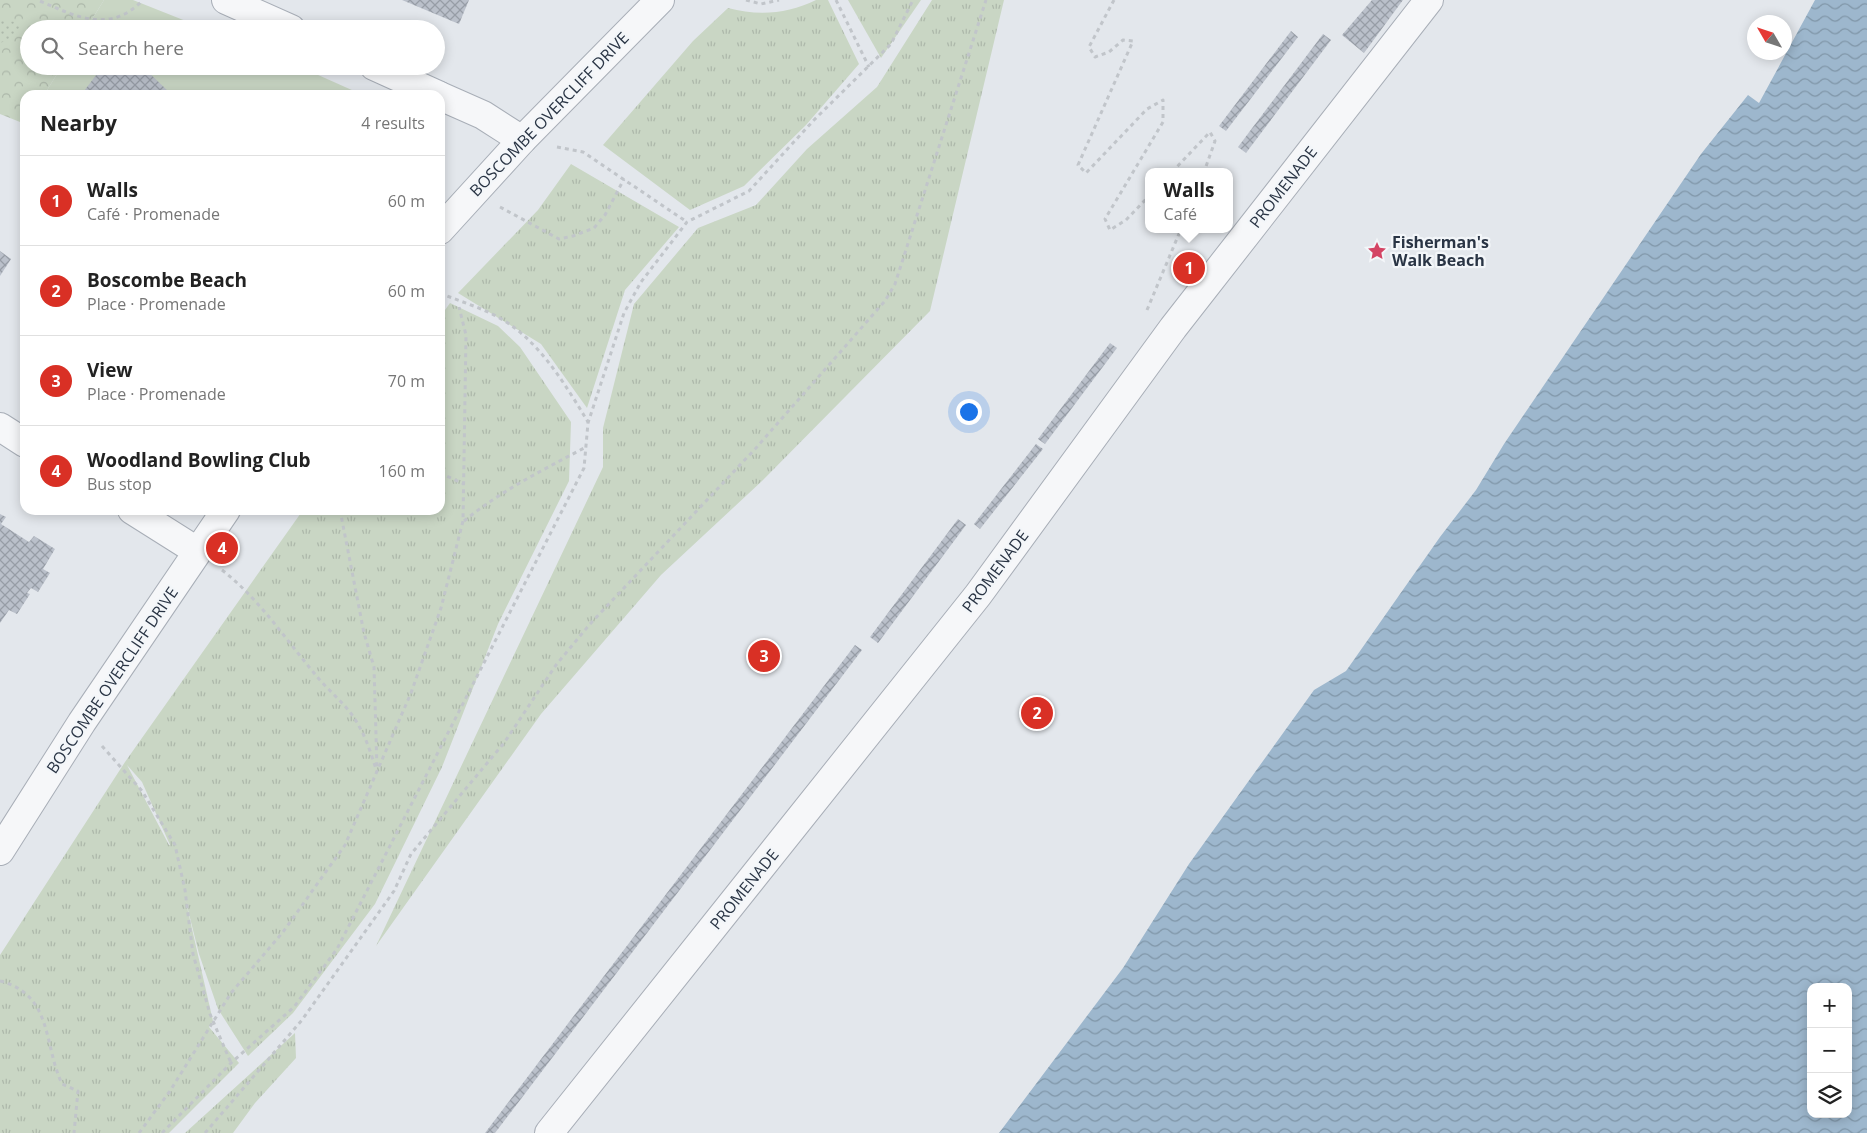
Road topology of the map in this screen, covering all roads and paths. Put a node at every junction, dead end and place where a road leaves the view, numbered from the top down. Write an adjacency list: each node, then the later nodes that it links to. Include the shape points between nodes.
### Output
1 (40, 0): 2 (path, via 83,19 103,20 132,12)
2 (143, 0)
3 (226, 0): 12 (street)
4 (660, 0): 17 (street, BOSCOMBE OVERCLIFF DRIVE)
5 (746, 0): 6 (path, via 761,4)
6 (780, 0)
7 (836, 0): 13 (path)
8 (913, 0): 13 (path, via 891,44)
9 (986, 0): 50 (path, via 895,284 884,301 749,455 590,624 556,665 504,744 411,854 394,890 302,1020)
10 (1114, 0): 21 (path, via 1089,47 1095,57 1109,52 1123,40 1133,41 1078,165 1086,173 1147,109 1163,100 1163,122 1105,219 1110,230 1126,220)
11 (1429, 0): 28 (street, PROMENADE)
12 (271, 20)
13 (869, 67): 23 (path, via 814,120 749,191)
14 (394, 75): 15 (street)
15 (428, 90)
16 (445, 98): 17 (street, via 483,115)
17 (522, 140): 20 (path, via 583,152); 24 (street, BOSCOMBE OVERCLIFF DRIVE)
18 (1176, 168): 19 (path, via 1210,132 1215,141)
19 (1205, 168)
20 (624, 180): 22 (path, via 594,228 573,236 559,239); 23 (path)
21 (1145, 200)
22 (511, 215)
23 (687, 222): 29 (path, via 641,282 624,313)
24 (445, 225)
25 (1178, 233): 28 (path, via 1143,318)
26 (445, 295): 29 (path, via 498,317 536,347)
27 (459, 307): 34 (path, via 466,335)
28 (1173, 328): 51 (street, PROMENADE, via 978,595)
29 (588, 423): 32 (path)
30 (0, 427): 31 (street)
31 (20, 440)
32 (586, 447): 38 (path, via 490,499); 46 (path, via 584,468 338,948 294,1007)
33 (445, 475): 34 (path)
34 (464, 484): 38 (path)
35 (140, 515): 39 (street)
36 (222, 515): 39 (street, BOSCOMBE OVERCLIFF DRIVE)
37 (341, 515): 42 (path, via 364,633 374,667)
38 (463, 521): 42 (path, via 441,608)
39 (197, 551): 41 (street, BOSCOMBE OVERCLIFF DRIVE)
40 (240, 584): 42 (path, via 359,725)
41 (82, 722): 43 (street, BOSCOMBE OVERCLIFF DRIVE); 45 (path, via 142,791 175,845 185,890 193,954)
42 (378, 772): 45 (path, via 340,852 314,891 231,993)
43 (0, 851)
44 (0, 981): 47 (path, via 17,986 37,1004 49,1037 53,1064 62,1084 78,1091)
45 (213, 1021): 46 (path); 48 (path, via 170,1091)
46 (232, 1062): 49 (path)
47 (74, 1133)
48 (139, 1133)
49 (162, 1133)
50 (205, 1133)
51 (549, 1133)

